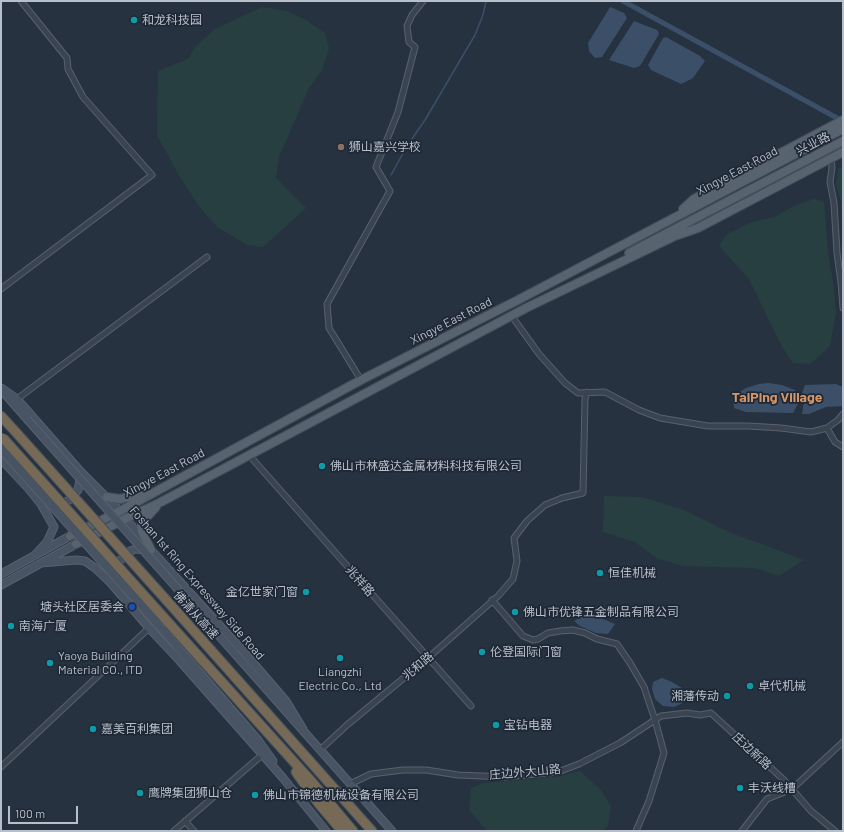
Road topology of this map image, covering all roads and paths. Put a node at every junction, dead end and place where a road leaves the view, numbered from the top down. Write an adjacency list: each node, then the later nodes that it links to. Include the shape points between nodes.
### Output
1 (21, 1): 10 (street, via 67,58 68,69 83,96 152,175)
2 (424, 1): 14 (street, via 412,15 407,26 409,42 415,47 398,112 376,167 390,191 327,304 329,328)
3 (843, 120): 8 (main road, via 694,199)
4 (843, 129): 8 (main road, Xingye East Road)
5 (843, 142): 11 (main road, 兴业路)
6 (843, 152): 7 (main road, Xingye East Road)
7 (831, 158): 11 (main road, Xingye East Road, via 698,228 675,236); 12 (street, via 830,182)
8 (671, 219): 14 (main road, Xingye East Road)
9 (207, 257): 17 (street)
10 (1, 289)
11 (526, 308): 13 (main road, Xingye East Road)
12 (843, 308)
13 (511, 316): 16 (street, via 539,354 565,383 578,393); 24 (main road, Xingye East Road)
14 (361, 380): 27 (main road, Xingye East Road)
15 (1, 389): 17 (main road, Foshan 1st Ring Expressway Side Road); 48 (main road, Foshan 1st Ring Expressway Side Road, bridge)
16 (587, 392): 20 (street, via 605,392 638,410 660,418 708,426 748,426 811,432); 41 (street, 兆和路, via 583,493 545,505 527,521 514,538 517,561 512,579)
17 (18, 399): 26 (main road, Foshan 1st Ring Expressway Side Road)
18 (843, 414): 20 (street)
19 (1, 416): 63 (highway, 佛清从高速, bridge)
20 (827, 428): 22 (street, via 835,442)
21 (2, 437): 42 (highway, bridge)
22 (843, 447)
23 (1, 449): 42 (main road, bridge)
24 (249, 455): 29 (main road, Xingye East Road); 44 (street, 兆祥路)
25 (1, 460): 30 (main road)
26 (81, 472): 28 (main road, Foshan 1st Ring Expressway Side Road); 30 (main road, via 78,490 66,503 55,507)
27 (161, 488): 28 (main road, via 129,498); 31 (main road, Xingye East Road)
28 (107, 497): 31 (main road, Foshan 1st Ring Expressway Side Road)
29 (161, 502): 32 (main road, Xingye East Road); 35 (main road, via 148,515 141,527)
30 (41, 504): 36 (main road, via 54,527 47,542)
31 (120, 511): 32 (main road, Foshan 1st Ring Expressway Side Road); 33 (main road, Xingye East Road)
32 (125, 519): 34 (main road, Xingye East Road); 35 (main road, Foshan 1st Ring Expressway Side Road)
33 (70, 536): 36 (main road)
34 (76, 544): 37 (main road)
35 (151, 550): 39 (main road, via 130,551 112,569); 48 (main road, Foshan 1st Ring Expressway Side Road, via 286,701)
36 (34, 556): 38 (main road)
37 (41, 563): 39 (main road, via 85,561); 40 (main road)
38 (1, 574)
39 (110, 582): 43 (main road)
40 (1, 585)
41 (492, 600): 44 (street, 兆和路); 47 (street, via 523,636 533,640 538,640 548,633 574,630 617,644 644,688)
42 (164, 625): 49 (highway); 54 (main road, via 258,740)
43 (149, 628): 52 (main road); 53 (street)
44 (428, 658): 45 (street, 兆祥路); 51 (street, 兆和路)
45 (471, 706)
46 (711, 713): 47 (street, 庄边外大山路, via 661,716); 56 (street, 庄边新路)
47 (655, 720): 55 (street, 庄边外大山路, via 620,743 558,772 505,777 403,770 371,774); 65 (street, via 664,753 649,801)
48 (303, 729): 51 (main road, Foshan 1st Ring Expressway Side Road)
49 (271, 737): 61 (highway, via 319,804); 62 (highway)
50 (843, 742): 56 (street)
51 (320, 750): 55 (main road, Foshan 1st Ring Expressway Side Road)
52 (262, 755): 54 (main road); 57 (street)
53 (1, 767)
54 (282, 778): 60 (main road)
55 (350, 784): 64 (main road, Foshan 1st Ring Expressway Side Road)
56 (792, 789): 66 (street, via 767,799); 67 (street, 庄边新路, via 811,811)
57 (185, 821): 58 (street); 59 (street)
58 (174, 831)
59 (194, 831)
60 (326, 831)
61 (342, 831)
62 (353, 831)
63 (372, 831)
64 (392, 831)
65 (636, 831)
66 (742, 831)
67 (835, 831)

